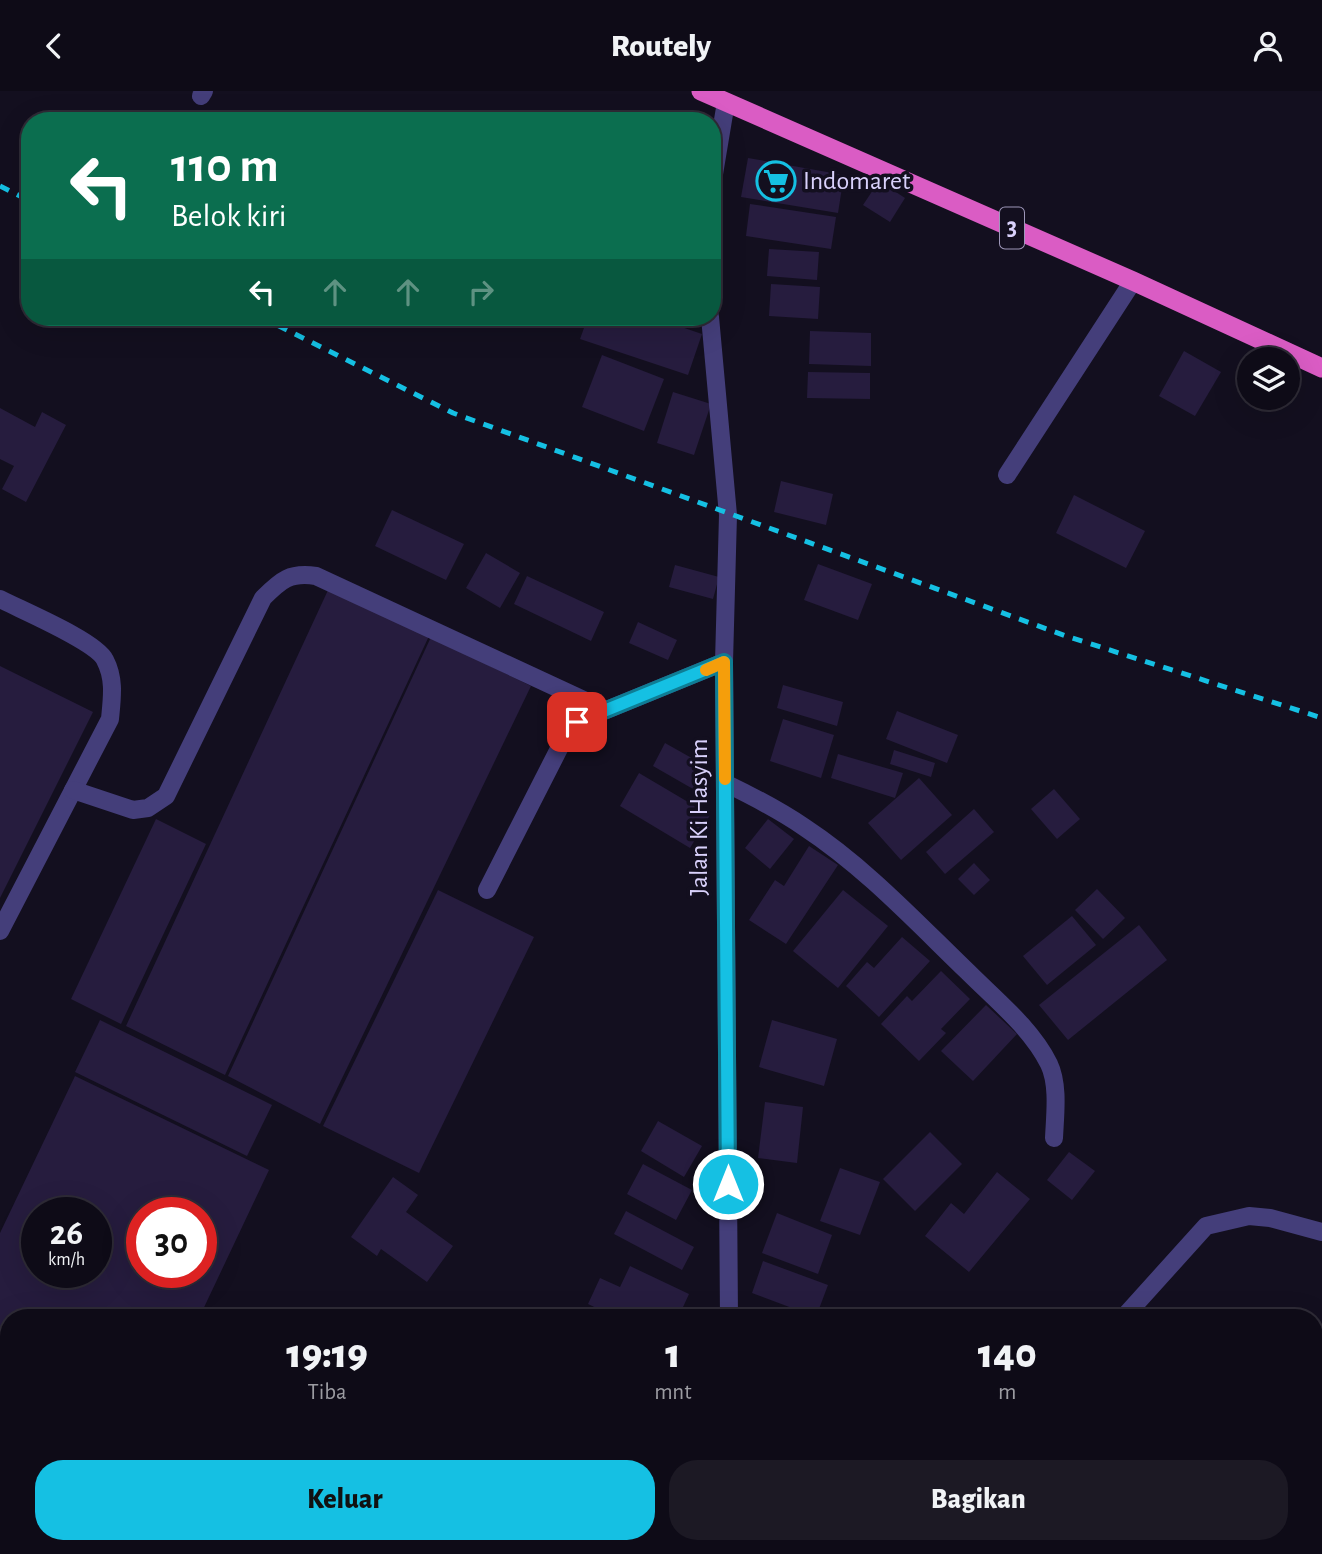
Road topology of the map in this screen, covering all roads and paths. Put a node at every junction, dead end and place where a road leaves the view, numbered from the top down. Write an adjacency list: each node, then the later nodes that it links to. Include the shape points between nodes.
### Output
1 (701, 91): 2 (highway, 3)
2 (726, 102): 3 (street); 4 (highway, 3)
3 (721, 132)
4 (1133, 281): 6 (highway, 3); 7 (street)
5 (711, 326): 9 (street, Jalan Ki Hasyim, via 729,515)
6 (1322, 368)
7 (1007, 475)
8 (0, 599): 12 (street, via 85,642 104,657 113,686 110,719)
9 (724, 662): 10 (street); 11 (street, Jalan Ki Hasyim)
10 (605, 710): 12 (street, via 301,573 282,580 263,598 166,796 148,808 134,810); 13 (street, via 577,722 567,733)
11 (725, 783): 15 (street, via 778,810 837,852 892,898 1001,1004 1051,1067); 17 (street, Jalan Ki Hasyim)
12 (74, 790): 14 (street)
13 (487, 890)
14 (0, 931)
15 (1054, 1138)
16 (1322, 1232): 18 (street, via 1249,1216 1206,1226)
17 (729, 1309)
18 (1131, 1309)

